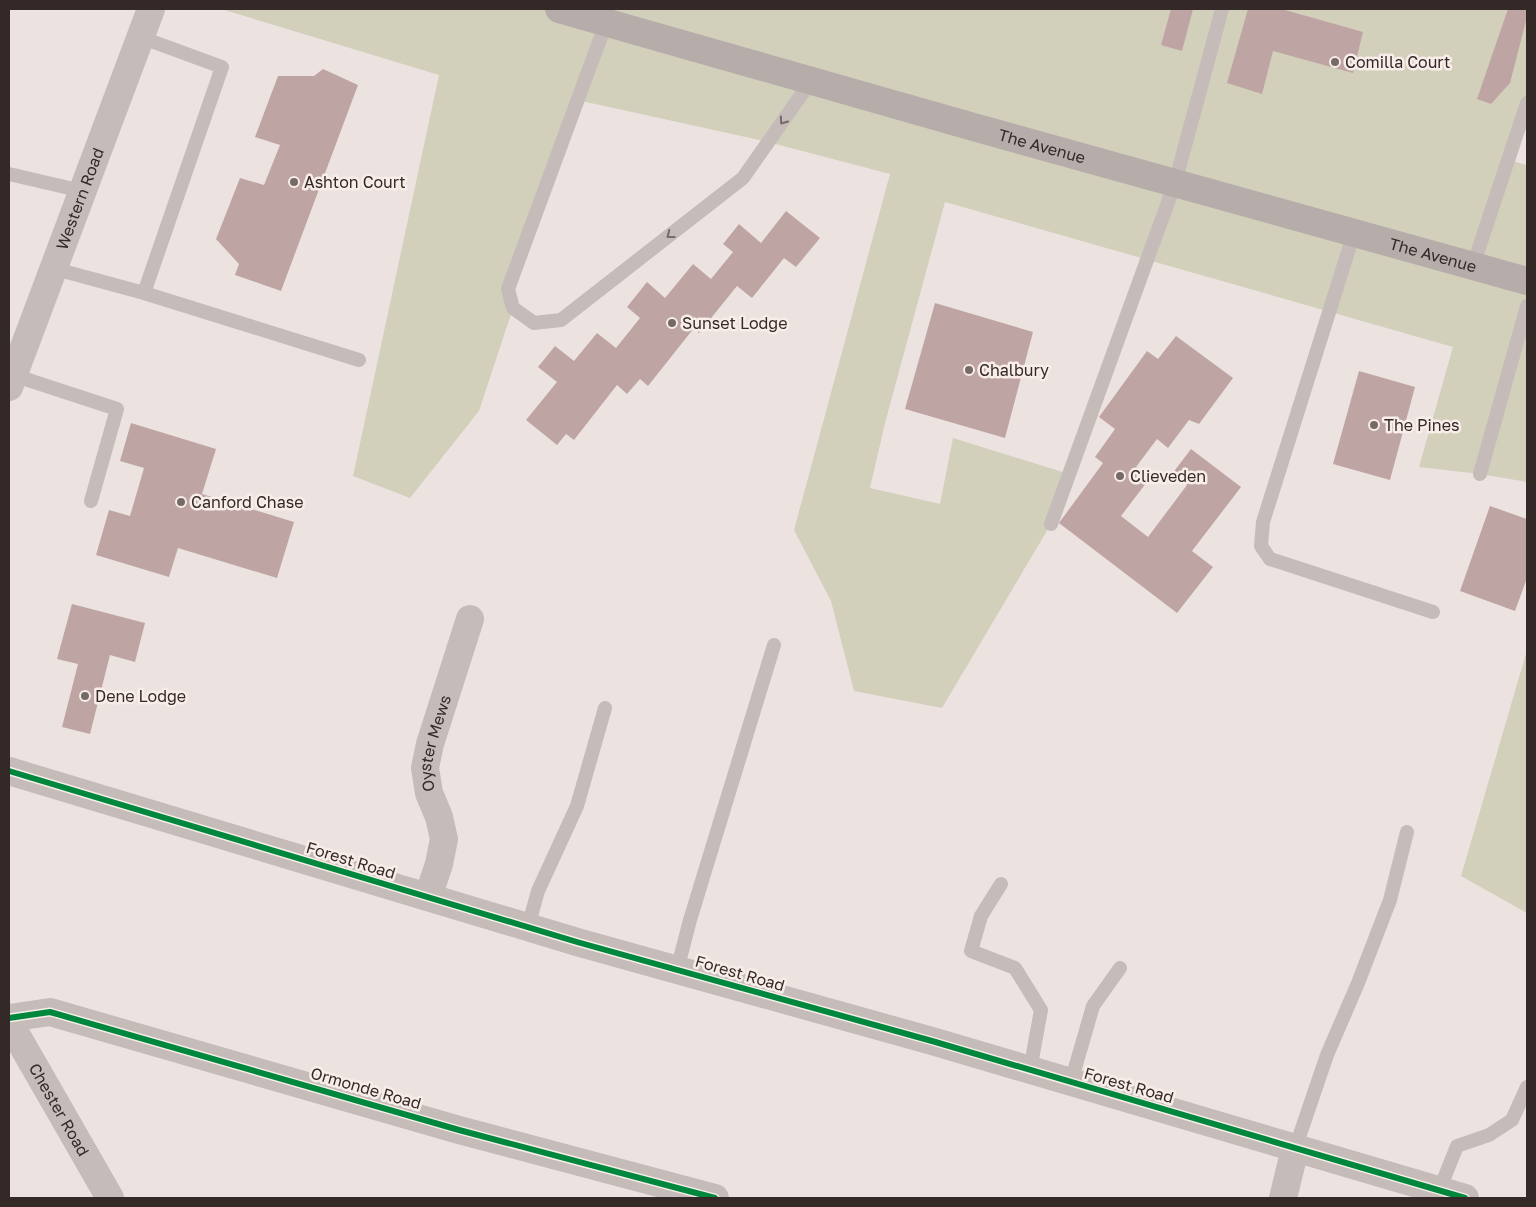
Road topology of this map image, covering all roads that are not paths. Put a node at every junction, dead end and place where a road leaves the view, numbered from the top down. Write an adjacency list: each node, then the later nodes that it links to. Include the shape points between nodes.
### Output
1 (151, 9): 5 (street, Western Road)
2 (559, 9): 4 (main road, The Avenue)
3 (1222, 9): 9 (lane)
4 (601, 17): 6 (main road, The Avenue); 6 (lane, one-way to 4, via 743,178 561,320 534,323 513,308 508,288)
5 (140, 37): 10 (street, Western Road); 15 (lane, via 222,67)
6 (811, 81): 9 (main road, The Avenue)
7 (1527, 107): 12 (lane)
8 (9, 174): 10 (lane)
9 (1175, 183): 11 (main road, The Avenue); 21 (lane)
10 (82, 191): 13 (street, Western Road)
11 (1354, 233): 12 (main road, The Avenue); 22 (lane, via 1263,522 1261,546 1270,559)
12 (1473, 266): 14 (main road, The Avenue)
13 (52, 268): 15 (lane); 18 (street, Western Road)
14 (1527, 281)
15 (144, 293): 17 (lane)
16 (1527, 306): 19 (lane)
17 (360, 360)
18 (11, 381): 20 (lane, via 117,409)
19 (1480, 474)
20 (91, 501)
21 (1051, 524)
22 (1433, 612)
23 (470, 619): 29 (street, Oyster Mews, via 425,768 429,793 444,840)
24 (774, 645): 32 (lane)
25 (605, 708): 30 (lane, via 577,806 538,891)
26 (9, 771): 29 (street, Forest Road)
27 (1407, 832): 37 (lane, via 1390,900 1327,1055)
28 (1001, 884): 34 (lane, via 981,916 972,951 1015,968 1041,1010)
29 (428, 897): 30 (street, Forest Road)
30 (528, 927): 32 (street, Forest Road)
31 (1120, 968): 35 (lane, via 1093,1006)
32 (677, 970): 34 (street, Forest Road)
33 (9, 1020): 39 (street, Chester Road); 40 (street, Ormonde Road, via 50,1012 459,1130)
34 (1030, 1070): 35 (street, Forest Road)
35 (1071, 1082): 37 (street, Forest Road)
36 (1527, 1087): 38 (lane, via 1512,1120 1489,1135 1458,1146)
37 (1295, 1148): 38 (street, Forest Road); 41 (street)
38 (1439, 1191): 42 (street, Forest Road)
39 (110, 1198)
40 (715, 1198)
41 (1282, 1198)
42 (1465, 1198)

